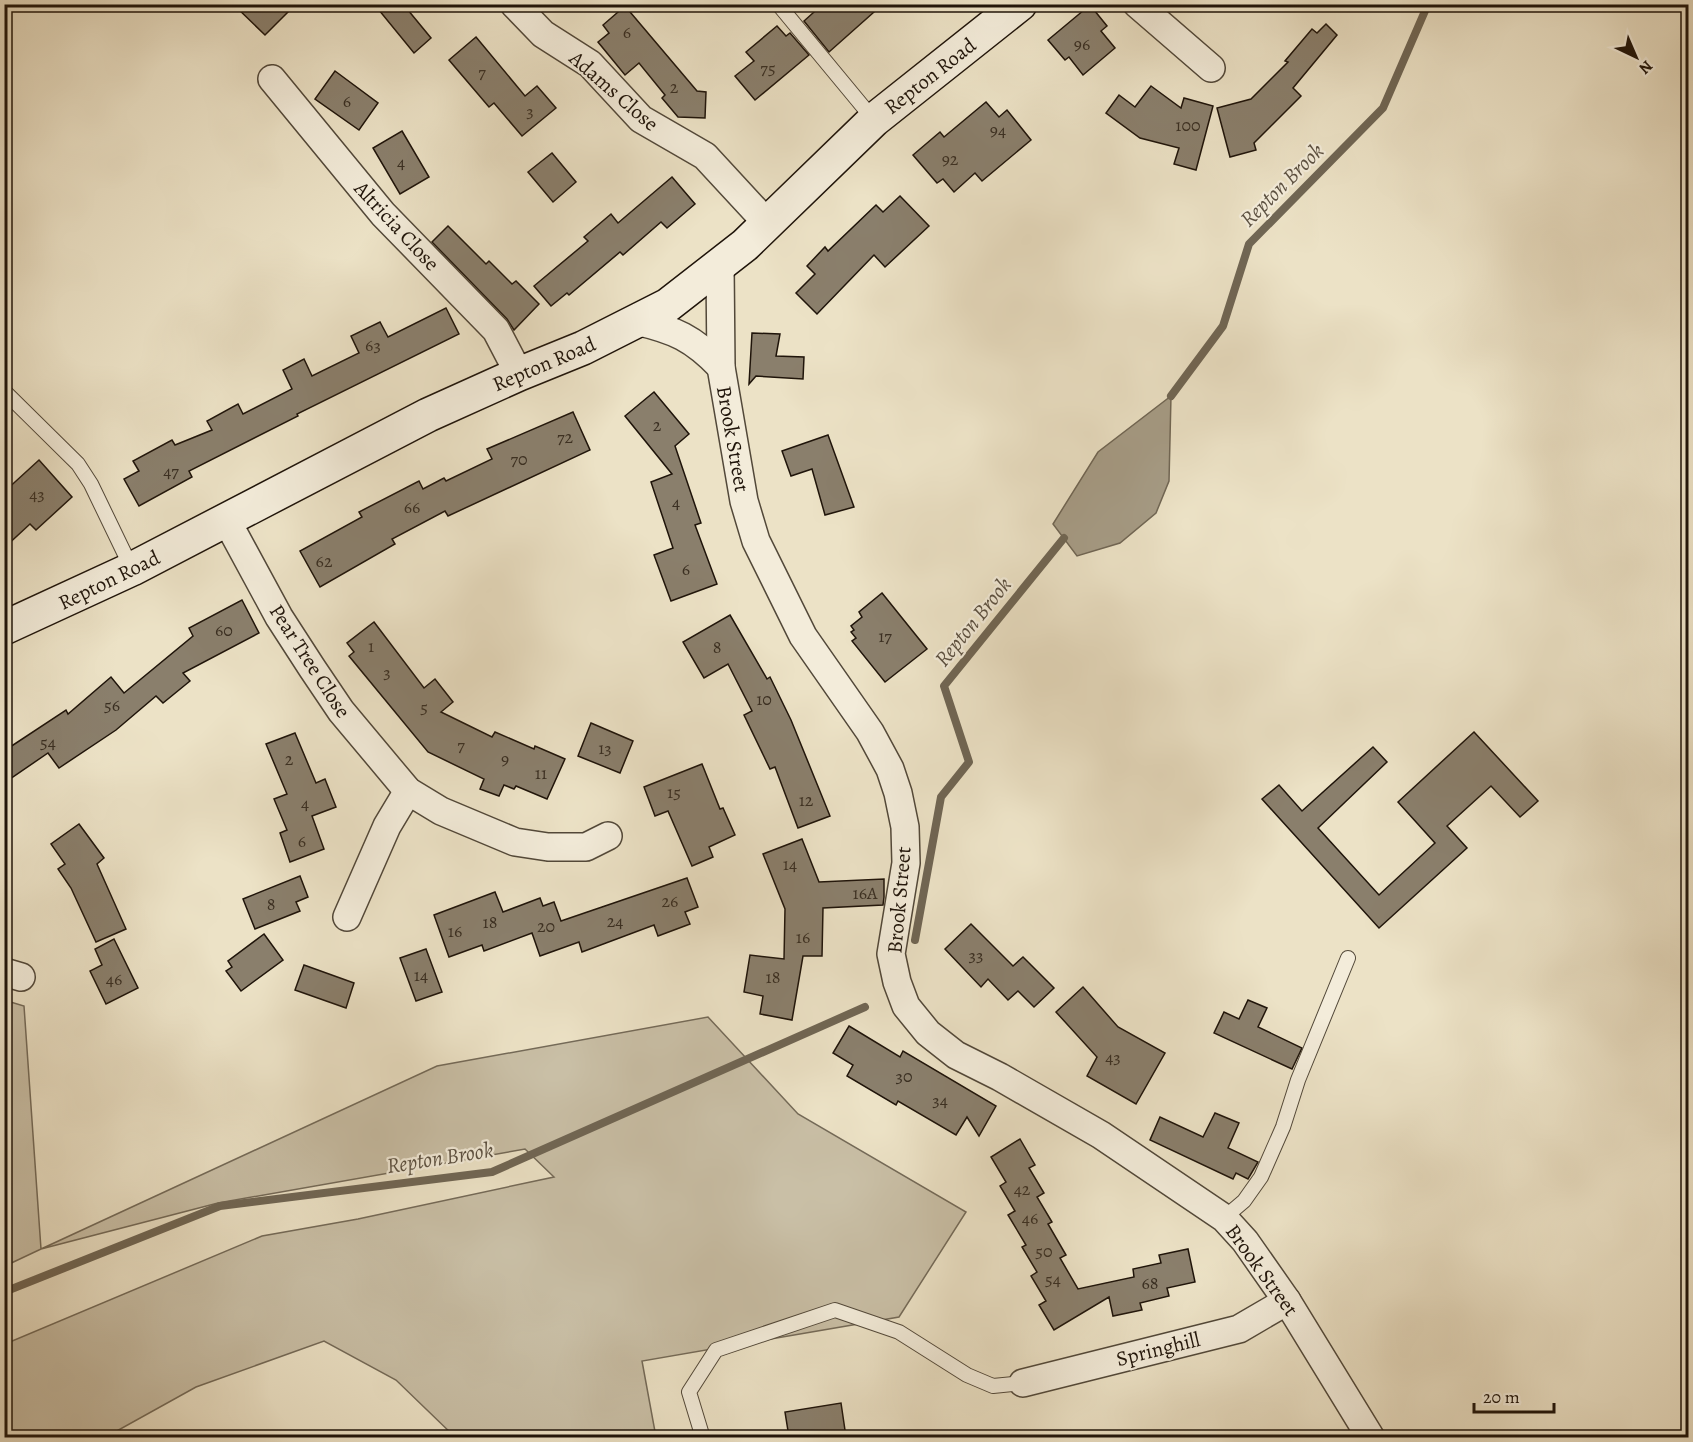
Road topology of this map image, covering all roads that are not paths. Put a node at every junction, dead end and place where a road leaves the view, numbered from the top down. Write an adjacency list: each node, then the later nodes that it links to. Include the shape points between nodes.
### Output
1 (514, 4): 8 (street, Adams Close, via 543,34 590,64 641,119 705,156)
2 (778, 4): 7 (lane)
3 (1020, 4): 7 (street, Repton Road)
4 (1137, 4): 5 (street)
5 (1211, 68)
6 (272, 79): 12 (street, Altricia Close, via 383,214 495,330)
7 (874, 120): 8 (street, Repton Road)
8 (767, 223): 9 (street, Repton Road)
9 (720, 266): 10 (street, Repton Road, via 668,305); 11 (street, Brook Street)
10 (636, 321): 11 (street, Brook Street, via 662,327 698,343); 12 (street, Repton Road)
11 (721, 367): 21 (street, Brook Street, via 744,501 756,541 803,636 870,732 898,793 906,863 891,954 906,1006 928,1033 956,1055 1101,1135)
12 (519, 374): 14 (street, Repton Road, via 428,415)
13 (4, 391): 15 (lane, via 78,464)
14 (227, 521): 15 (street, Repton Road); 17 (street, Pear Tree Close, via 279,617 312,668 341,711)
15 (132, 569): 16 (street, Repton Road)
16 (4, 628)
17 (408, 791): 18 (street, Pear Tree Close, via 441,811 514,842 586,847); 19 (street, via 387,826)
18 (608, 836)
19 (347, 917)
20 (1348, 958): 21 (lane, via 1261,1177 1244,1201)
21 (1224, 1218): 22 (street, Brook Street)
22 (1287, 1301): 23 (street, Springhill, via 1239,1329); 25 (street, Brook Street)
23 (1023, 1383): 24 (lane, via 993,1386 967,1375 899,1332 835,1310 716,1350 689,1392)
24 (703, 1437)
25 (1371, 1437)

